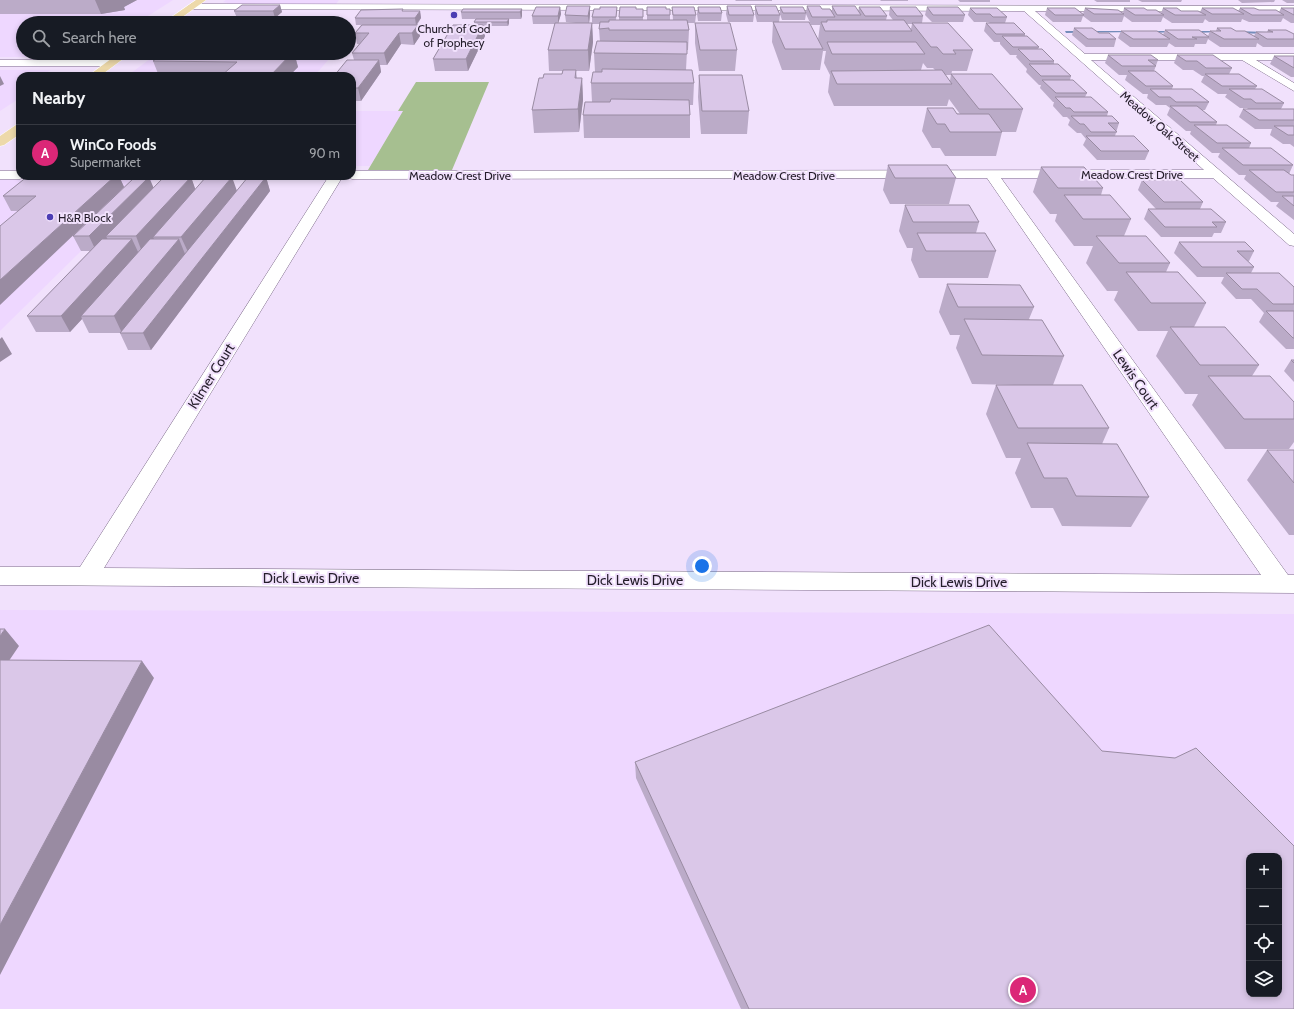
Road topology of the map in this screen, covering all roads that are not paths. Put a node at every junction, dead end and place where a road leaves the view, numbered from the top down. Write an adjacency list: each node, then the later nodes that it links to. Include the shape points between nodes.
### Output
1 (202, 0): 7 (main road)
2 (932, 0): 8 (street)
3 (1067, 0): 10 (street)
4 (1209, 0): 11 (street)
5 (658, 4): 6 (street); 7 (street)
6 (797, 4): 8 (street)
7 (192, 7): 13 (main road)
8 (940, 8): 9 (street)
9 (1027, 9): 10 (street); 14 (street, Meadow Oak Street)
10 (1078, 9): 11 (street)
11 (1224, 9): 12 (street)
12 (1294, 9)
13 (178, 16)
14 (1082, 57): 15 (street); 25 (street, Meadow Oak Street)
15 (1244, 57): 16 (street); 21 (street)
16 (1294, 57)
17 (116, 60): 19 (main road)
18 (0, 63): 19 (street)
19 (111, 63): 20 (main road)
20 (99, 72)
21 (1294, 88)
22 (16, 131): 23 (main road)
23 (0, 142)
24 (991, 174): 25 (street, Meadow Crest Drive); 28 (street, Meadow Crest Drive); 33 (street, Lewis Court)
25 (1215, 174): 30 (street, Meadow Oak Street)
26 (0, 175): 27 (street)
27 (16, 175)
28 (356, 175)
29 (334, 180): 32 (street, Kilmer Court)
30 (1294, 242)
31 (0, 576): 32 (street, Dick Lewis Drive)
32 (87, 576): 33 (street, Dick Lewis Drive)
33 (1288, 584)

